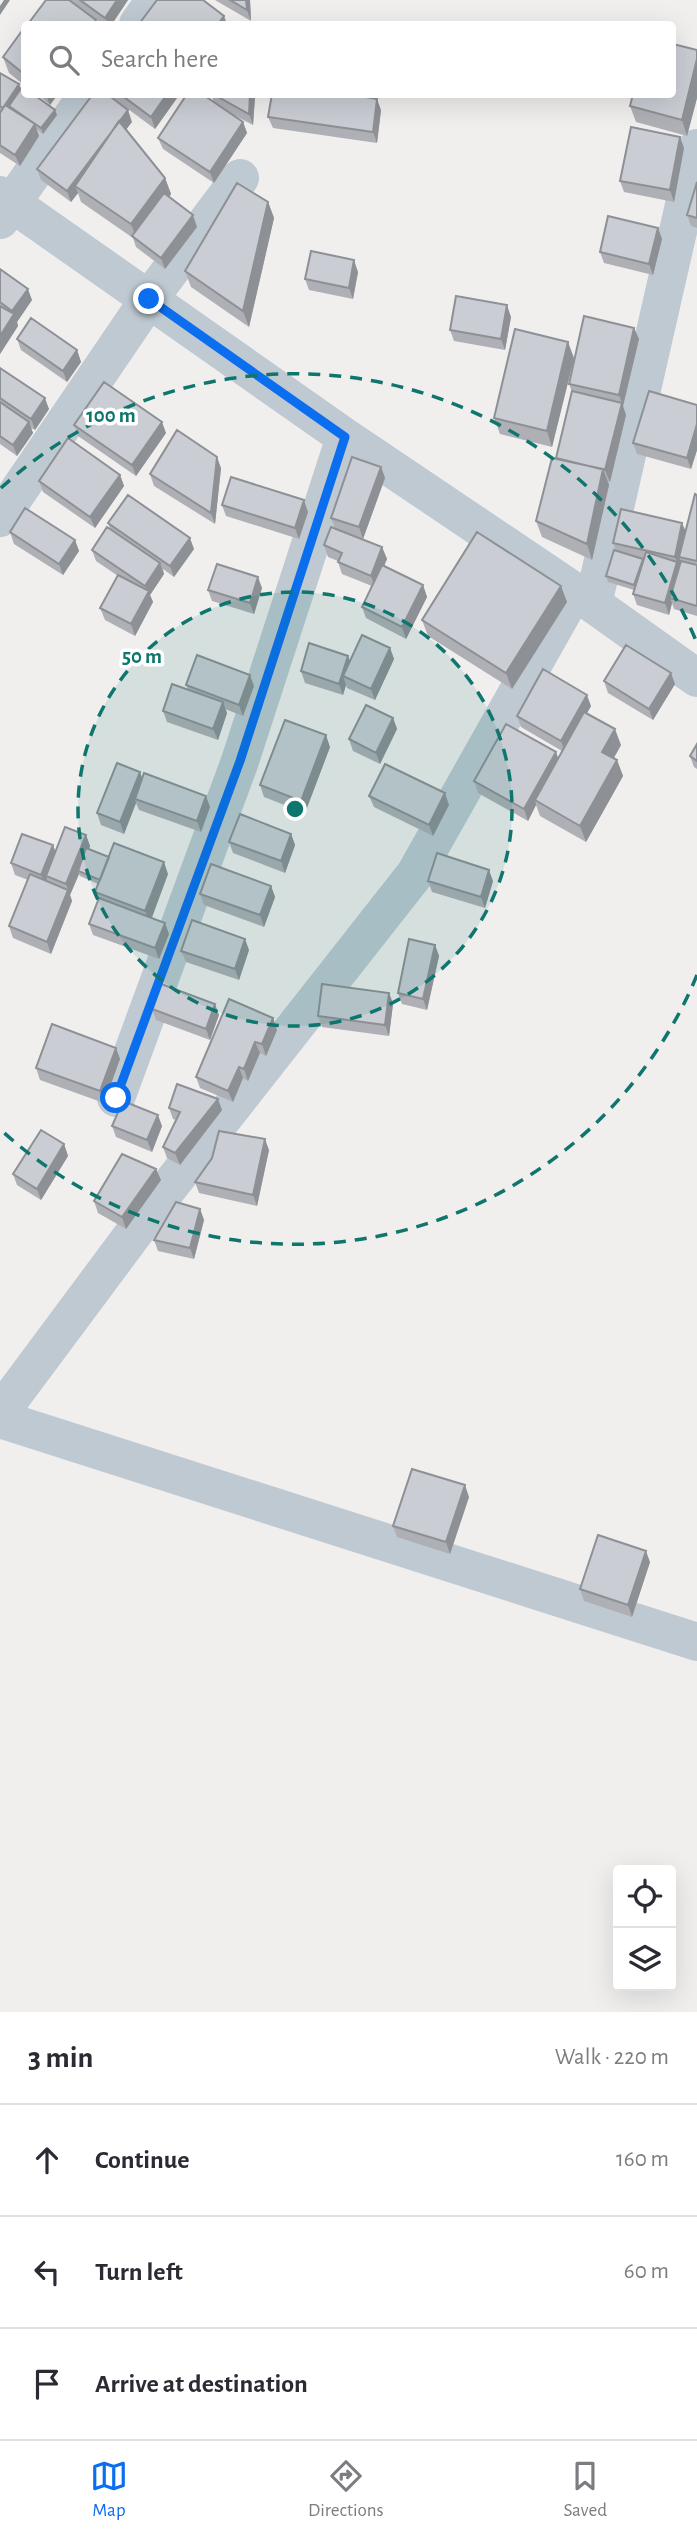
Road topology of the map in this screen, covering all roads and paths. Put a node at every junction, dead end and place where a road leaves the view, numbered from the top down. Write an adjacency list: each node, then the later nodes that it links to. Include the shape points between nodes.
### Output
1 (155, 0): 2 (street)
2 (140, 21)
3 (85, 98): 6 (street)
4 (697, 148): 10 (street)
5 (240, 178): 7 (street)
6 (4, 206): 7 (street)
7 (149, 299): 8 (street); 9 (street)
8 (345, 437): 10 (street); 12 (street, via 240,761)
9 (0, 518)
10 (583, 598): 11 (street); 13 (street, via 415,874 154,1206)
11 (697, 678)
12 (116, 1098)
13 (0, 1413)
14 (0, 1419): 15 (street)
15 (697, 1642)

